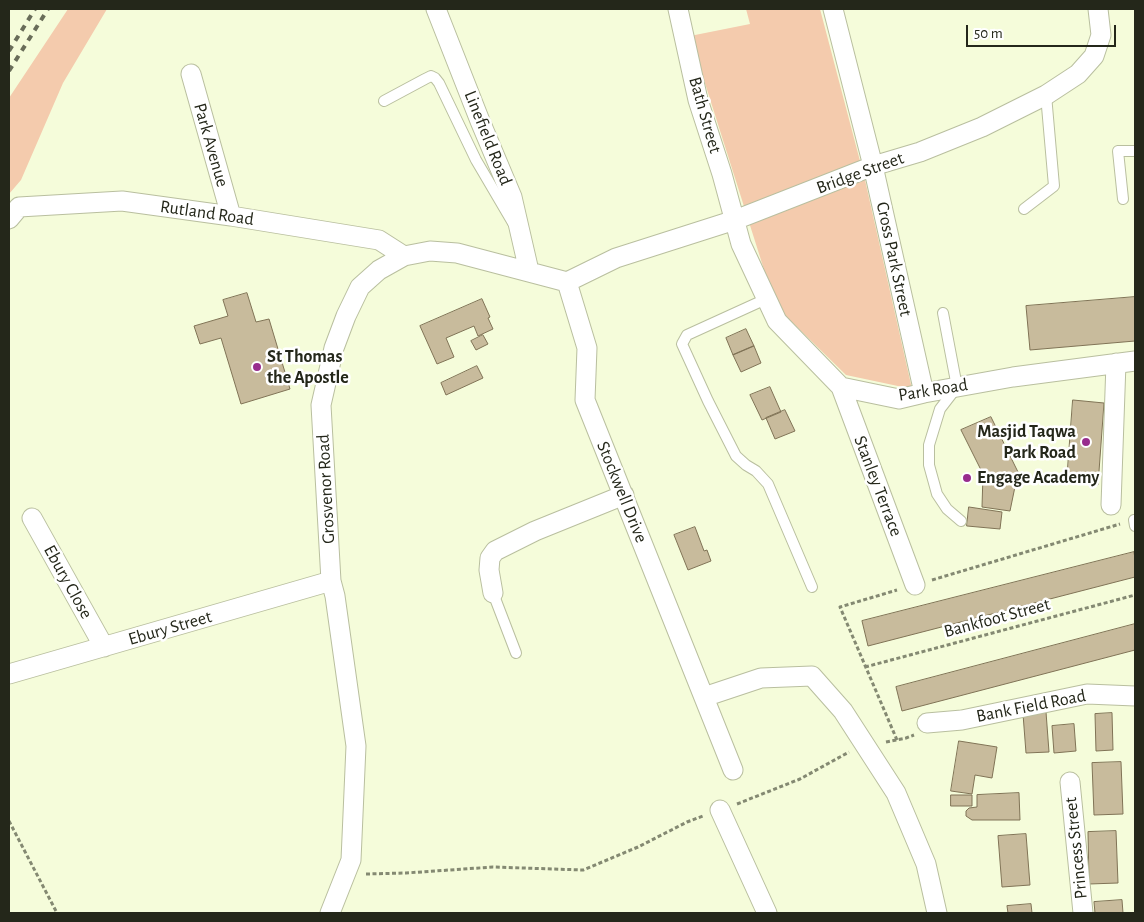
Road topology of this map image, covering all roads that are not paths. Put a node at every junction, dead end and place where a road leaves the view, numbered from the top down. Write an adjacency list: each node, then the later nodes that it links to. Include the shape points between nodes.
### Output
1 (436, 9): 15 (street, Linefield Road, via 512,197)
2 (678, 9): 14 (street, Bath Street, via 698,100)
3 (834, 9): 9 (street, Cross Park Street)
4 (1098, 9): 6 (street, Bridge Street, via 1101,35 1094,56 1078,74)
5 (191, 74): 12 (street, Park Avenue)
6 (1046, 95): 9 (street, Bridge Street, via 982,127 920,152); 11 (lane, via 1054,186)
7 (384, 101): 15 (lane, via 431,76 435,78 476,160)
8 (1135, 151): 10 (lane, via 1118,151)
9 (873, 166): 14 (street, Bridge Street); 25 (street, Cross Park Street)
10 (1123, 199)
11 (1024, 209)
12 (231, 216): 13 (street, Rutland Road, via 122,201 19,207); 16 (street, Rutland Road, via 379,240)
13 (9, 219)
14 (735, 220): 18 (street, Bridge Street, via 616,258); 19 (street, via 741,244)
15 (521, 237): 17 (street, Linefield Road)
16 (404, 256): 17 (street, Grosvenor Road, via 430,251 457,253); 30 (street, Grosvenor Road, via 379,270 360,287 334,348 321,405)
17 (529, 272): 18 (street, Grosvenor Road)
18 (568, 282): 26 (street, Stockwell Drive, via 586,348 585,400)
19 (766, 299): 23 (street, via 777,322); 32 (lane, via 688,335 682,344 736,456 768,484)
20 (943, 313): 24 (lane)
21 (1135, 360): 22 (street, Park Road)
22 (1116, 363): 24 (street, Park Road); 27 (street)
23 (841, 387): 25 (street, Park Road, via 899,399); 31 (street, Stanley Terrace)
24 (957, 387): 25 (street, Park Road); 29 (lane, via 940,409 929,445 929,465 942,503)
25 (924, 393)
26 (624, 495): 33 (street, via 495,550 489,570); 38 (street, Stockwell Drive)
27 (1111, 505)
28 (32, 518): 34 (street, Ebury Close)
29 (961, 521)
30 (331, 581): 34 (street, Ebury Street); 43 (street, Grosvenor Road, via 356,746 351,860)
31 (915, 585)
32 (812, 587)
33 (493, 593): 35 (lane)
34 (104, 647): 36 (street, Ebury Street)
35 (516, 654)
36 (9, 674)
37 (1135, 696): 39 (street, Bank Field Road, via 1087,694 962,720)
38 (704, 697): 40 (street, Stockwell Drive); 45 (street, via 761,678 812,676 843,711 896,793 926,864)
39 (927, 723)
40 (734, 770)
41 (1070, 782): 46 (street, Princess Street)
42 (720, 810): 44 (street)
43 (330, 913)
44 (767, 913)
45 (937, 913)
46 (1083, 913)

